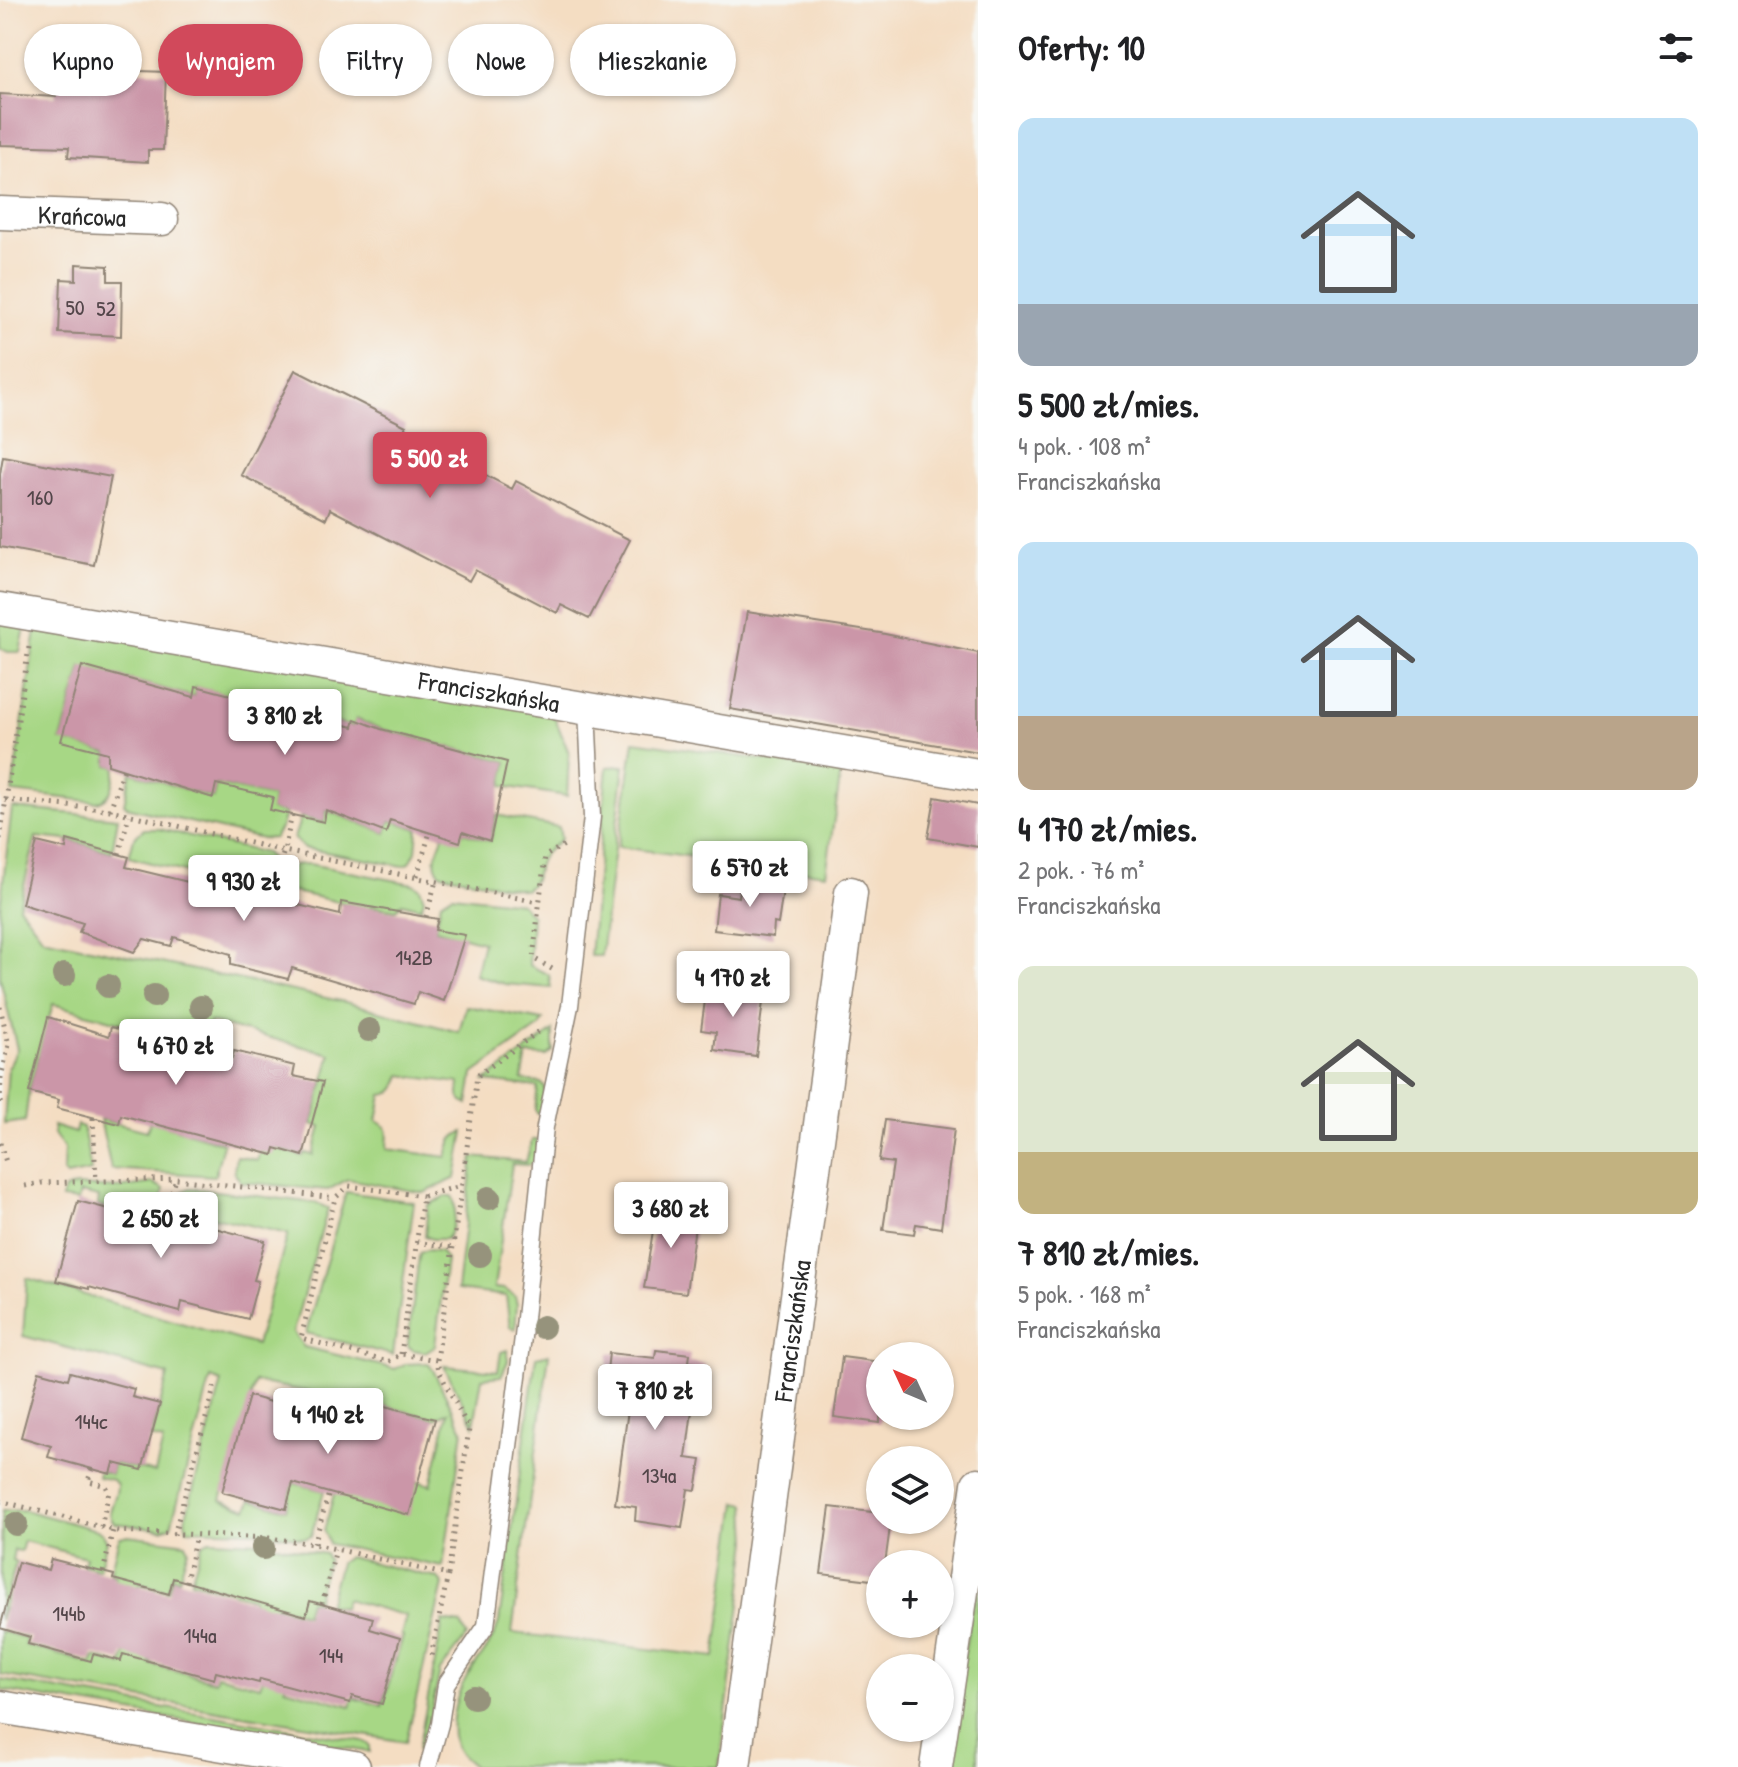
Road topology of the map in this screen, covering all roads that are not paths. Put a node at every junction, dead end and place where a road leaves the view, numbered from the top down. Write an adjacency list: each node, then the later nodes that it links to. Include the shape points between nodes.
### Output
1 (0, 213): 2 (street, Krańcowa)
2 (162, 219)
3 (0, 609): 4 (street, Franciszkańska)
4 (587, 709): 5 (street, Franciszkańska); 10 (lane, via 592,817 570,1006 545,1127 486,1626 446,1684)
5 (978, 775)
6 (851, 893): 11 (street, Franciszkańska)
7 (978, 1484): 12 (street)
8 (0, 1707): 9 (street)
9 (354, 1767)
10 (428, 1767)
11 (734, 1767)
12 (936, 1767)

